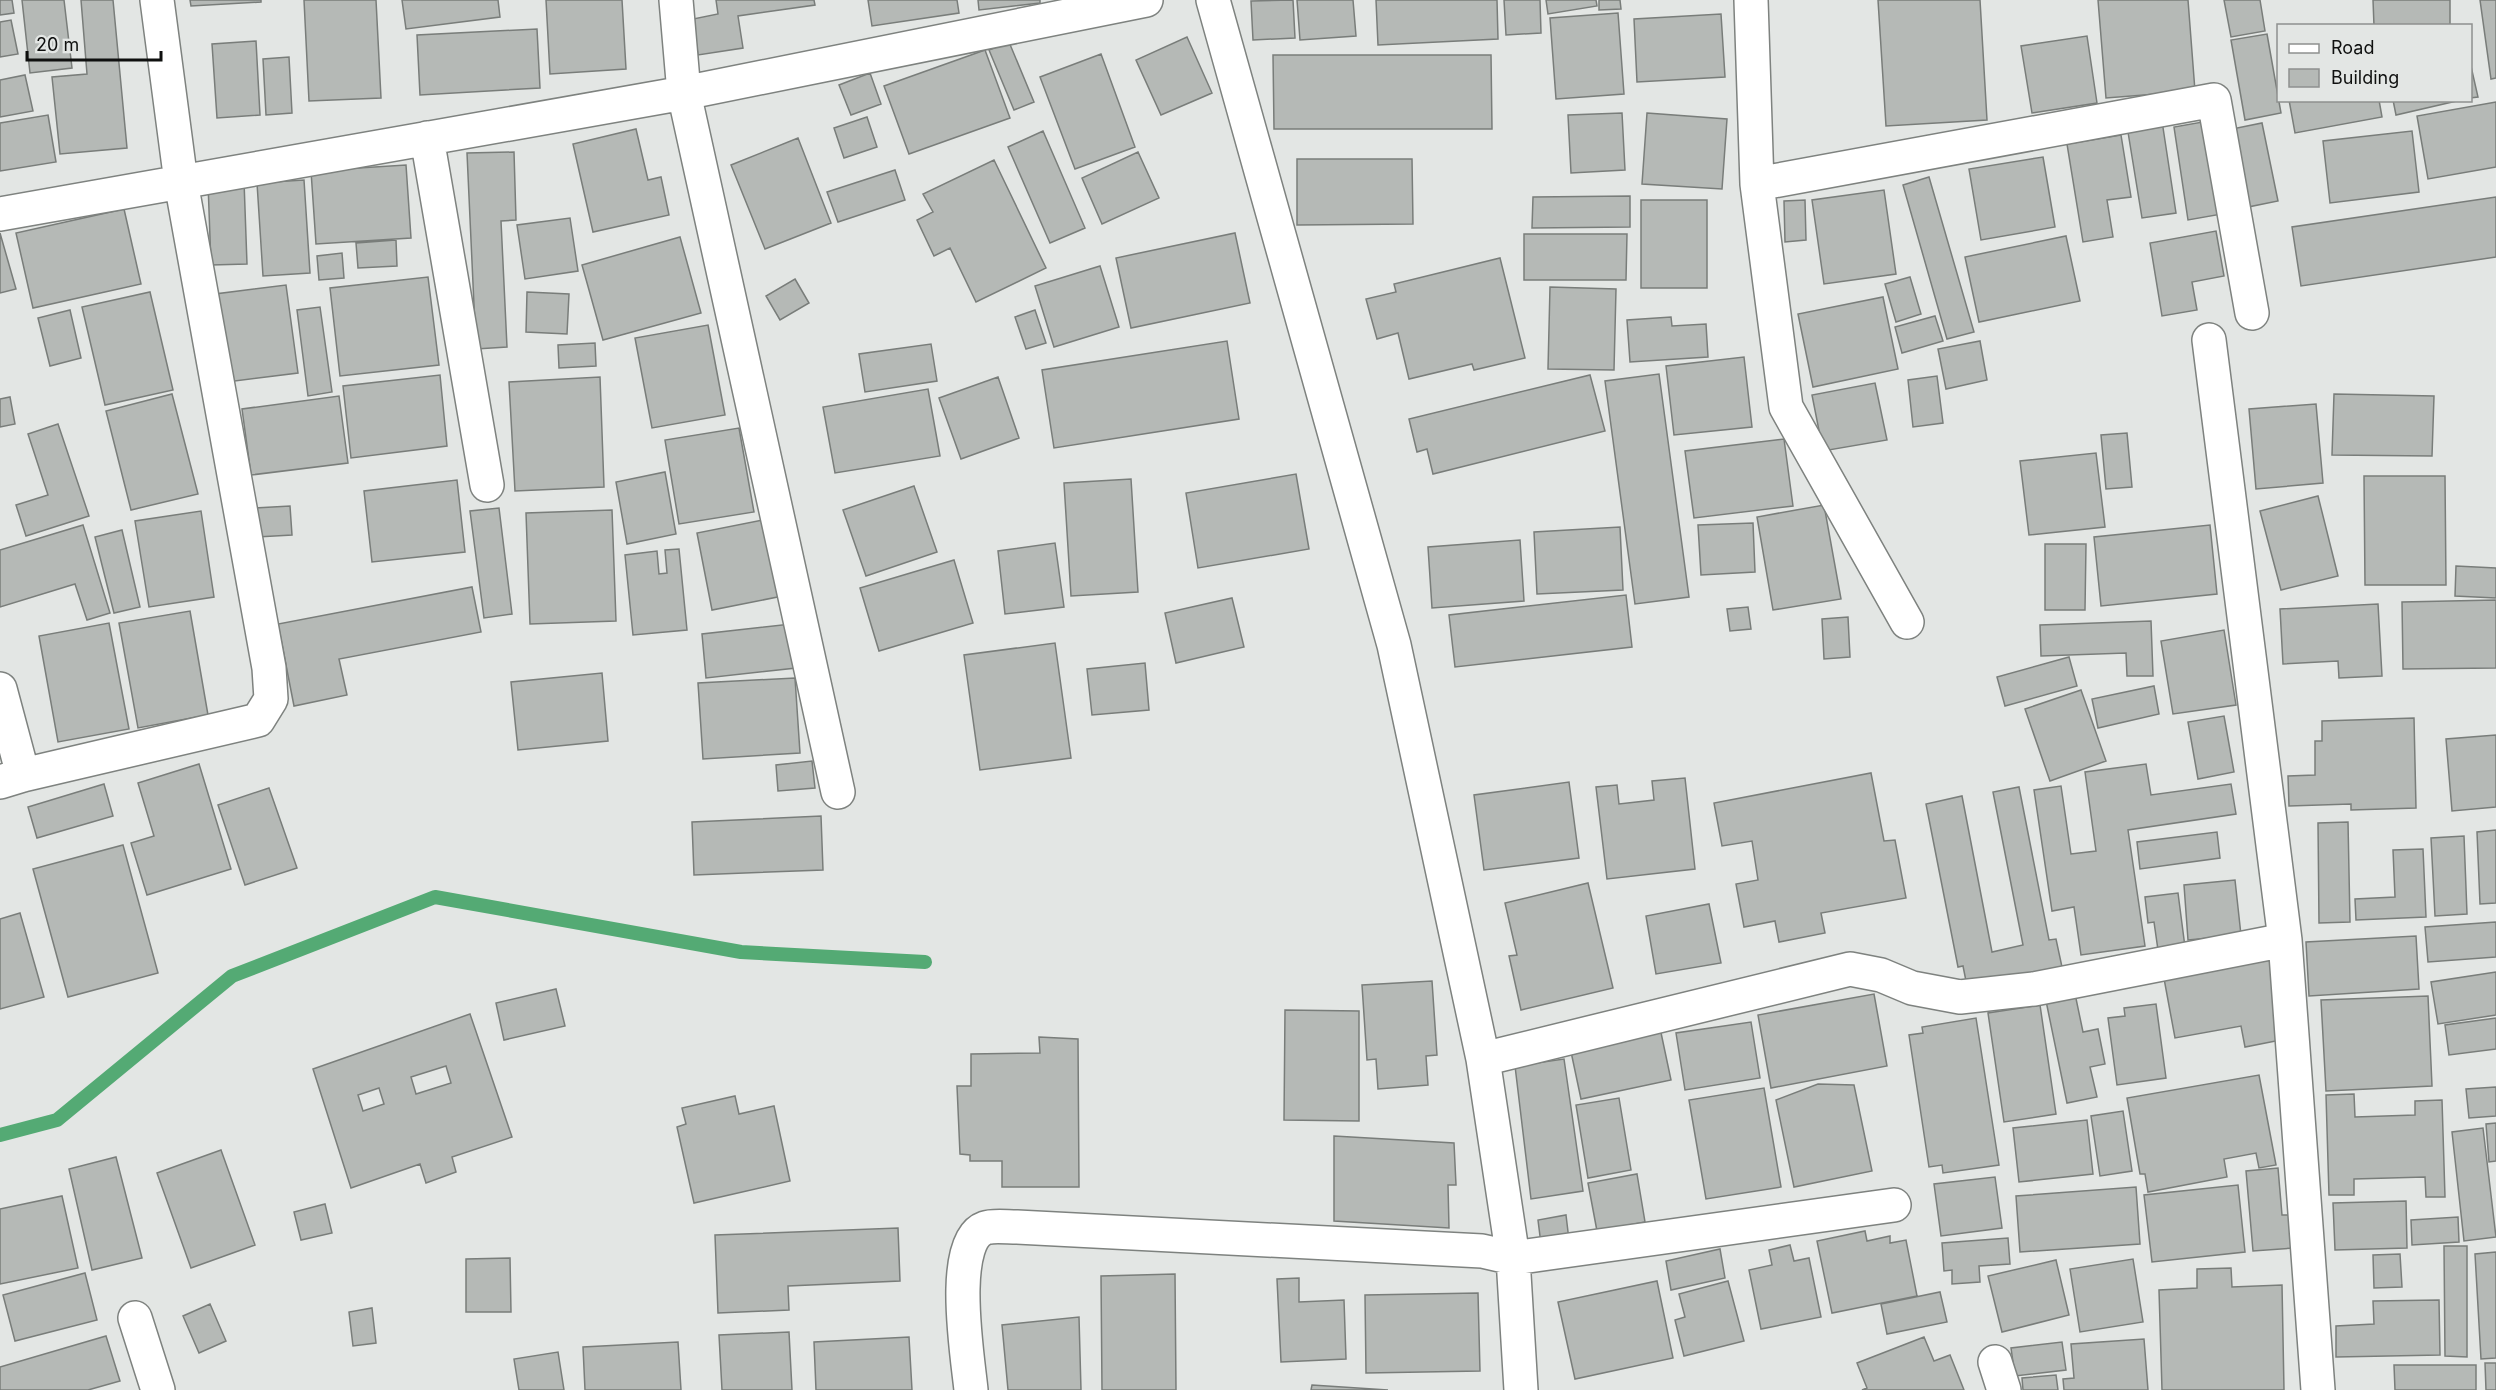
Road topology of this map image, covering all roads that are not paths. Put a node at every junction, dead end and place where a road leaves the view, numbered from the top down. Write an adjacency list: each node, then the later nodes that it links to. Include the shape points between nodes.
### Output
1 (157, 0): 8 (street)
2 (676, 0): 6 (street)
3 (1146, 0): 6 (street)
4 (1213, 0): 19 (street, via 1394,645)
5 (1751, 0): 9 (street)
6 (684, 93): 7 (street); 17 (street)
7 (427, 138): 8 (street); 13 (street)
8 (181, 182): 10 (street); 16 (street, via 269,668 271,699 258,720)
9 (1756, 184): 11 (street, via 2214,100); 14 (street, via 1786,407)
10 (0, 214)
11 (2252, 313)
12 (2209, 340): 18 (street)
13 (488, 485)
14 (1907, 622)
15 (0, 689): 16 (street)
16 (11, 779)
17 (837, 792)
18 (2285, 940): 19 (street, via 2034,989 1960,997 1912,988 1881,975 1850,969); 26 (street)
19 (1483, 1059): 21 (street)
20 (1894, 1205): 21 (street)
21 (1513, 1258): 24 (street, via 1482,1251 984,1228 969,1241 965,1257 963,1319); 25 (street)
22 (135, 1318): 23 (street)
23 (158, 1390)
24 (971, 1390)
25 (1521, 1390)
26 (2318, 1390)

